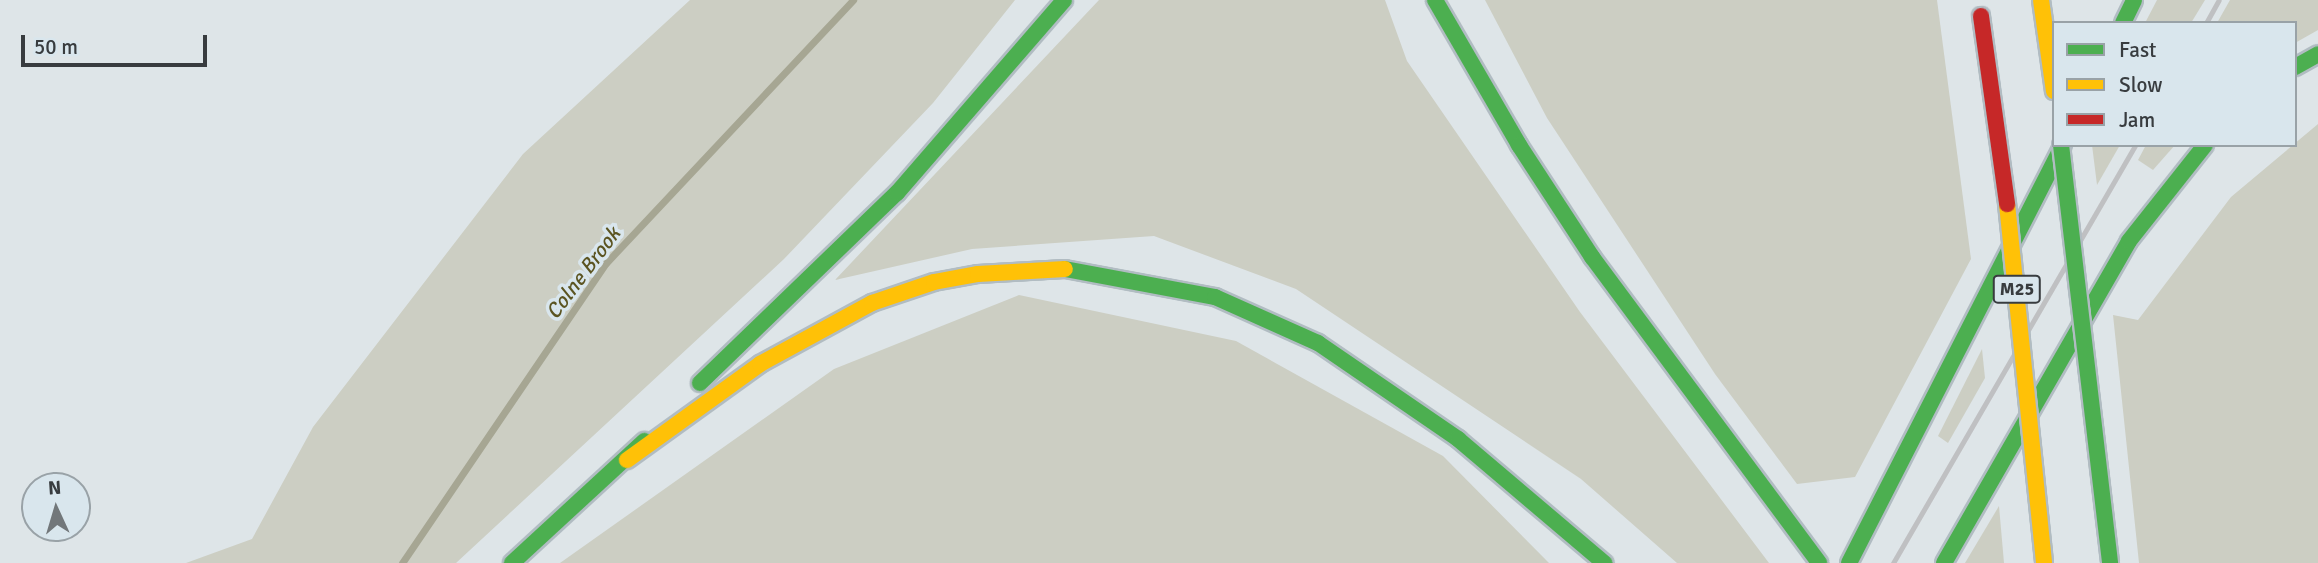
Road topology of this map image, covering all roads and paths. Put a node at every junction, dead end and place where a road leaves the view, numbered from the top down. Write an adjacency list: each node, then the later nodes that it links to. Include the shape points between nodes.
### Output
1 (1064, 0): 13 (highway, via 897,193 716,366)
2 (1435, 0): 16 (highway, via 1513,135 1585,246)
3 (2041, 0): 9 (highway)
4 (2134, 0): 6 (highway)
5 (1979, 8): 19 (highway, M25, bridge, via 2006,194)
6 (2124, 21)
7 (2318, 54): 8 (highway)
8 (2297, 66)
9 (2052, 77)
10 (2061, 147): 17 (highway)
11 (2062, 147): 20 (highway, bridge)
12 (2203, 147): 18 (highway, via 2129,241)
13 (627, 460): 14 (highway, via 760,364 872,303 968,276 1050,268 1095,271 1215,297 1310,338 1458,439); 15 (highway)
14 (1603, 562)
15 (512, 563)
16 (1819, 563)
17 (1849, 563)
18 (1944, 563)
19 (2044, 563)
20 (2110, 563)

